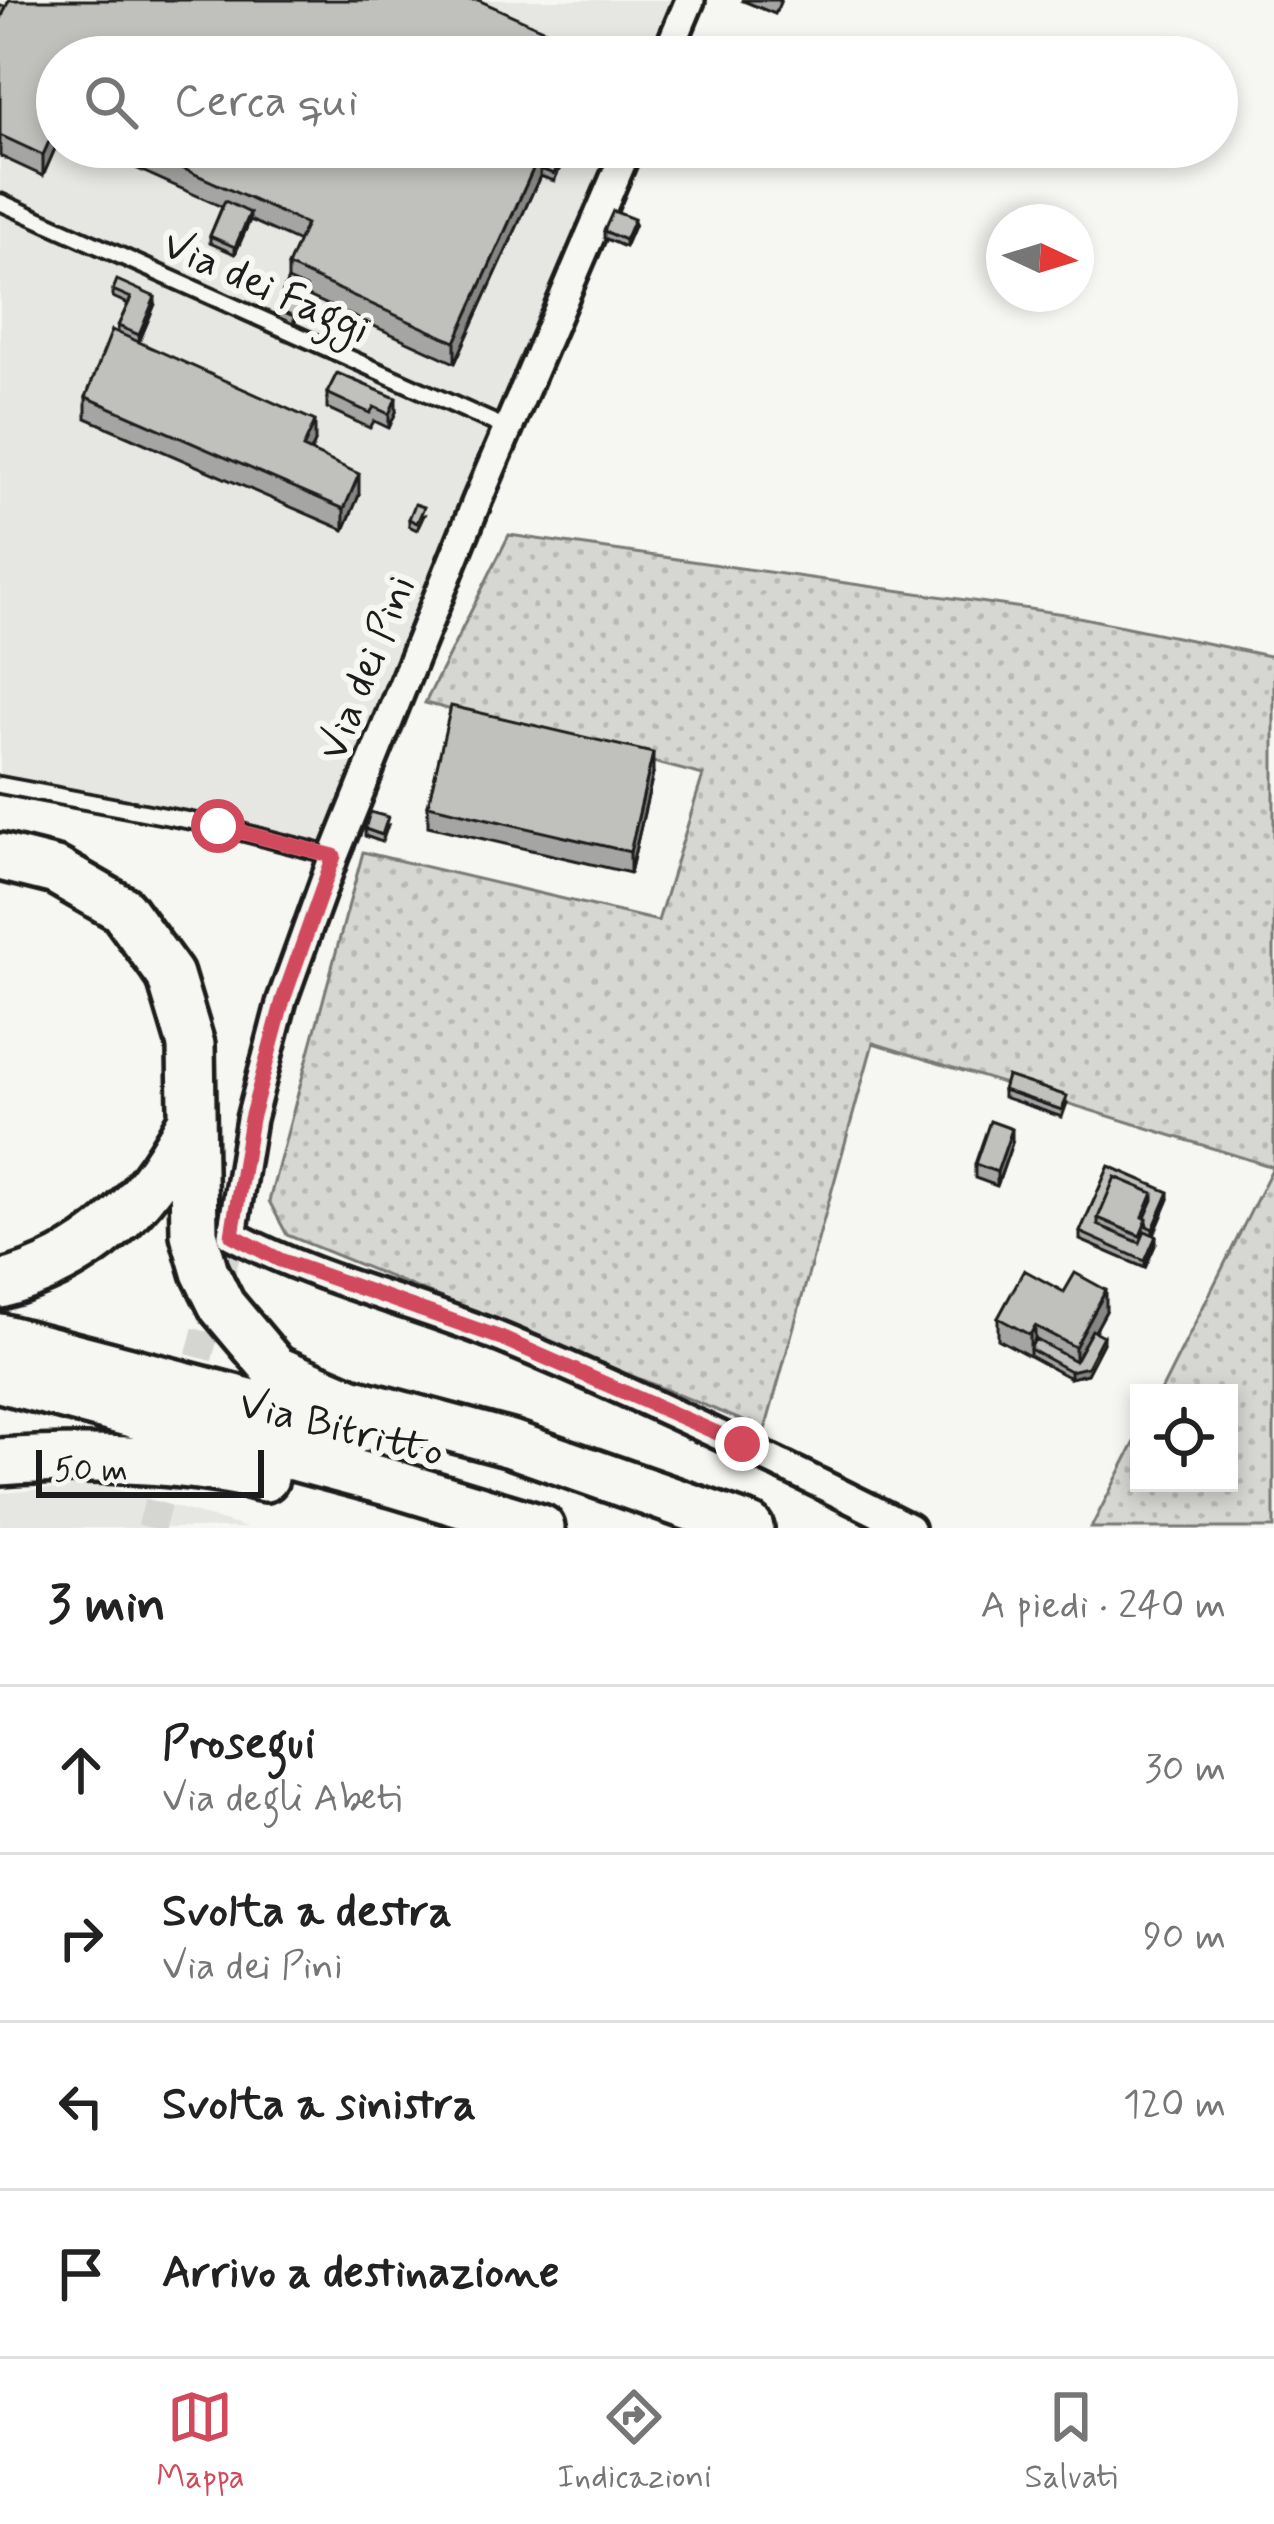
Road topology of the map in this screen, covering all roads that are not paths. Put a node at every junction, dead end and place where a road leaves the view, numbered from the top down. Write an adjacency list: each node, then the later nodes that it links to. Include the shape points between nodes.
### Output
1 (690, 0): 2 (street)
2 (675, 36)
3 (619, 168): 5 (street, Via dei Pini)
4 (0, 202): 5 (lane, Via dei Faggi)
5 (508, 429): 7 (street, Via dei Pini)
6 (0, 785): 7 (lane)
7 (334, 856): 18 (street, Via dei Pini, via 277,1020 232,1235 280,1260 501,1338)
8 (0, 857): 9 (highway, via 56,872 122,909 134,925 170,974 191,1045)
9 (192, 1118): 10 (highway, via 162,1174 122,1221 76,1255); 17 (highway, via 194,1234 206,1272 222,1306 275,1369 350,1401 511,1444)
10 (0, 1285)
11 (0, 1337): 16 (highway, Via Bitritto, via 436,1450)
12 (0, 1379): 15 (highway, Via Bitritto)
13 (0, 1462): 14 (highway, via 129,1460 224,1469)
14 (450, 1528)
15 (541, 1528)
16 (680, 1528)
17 (750, 1528)
18 (909, 1528)

